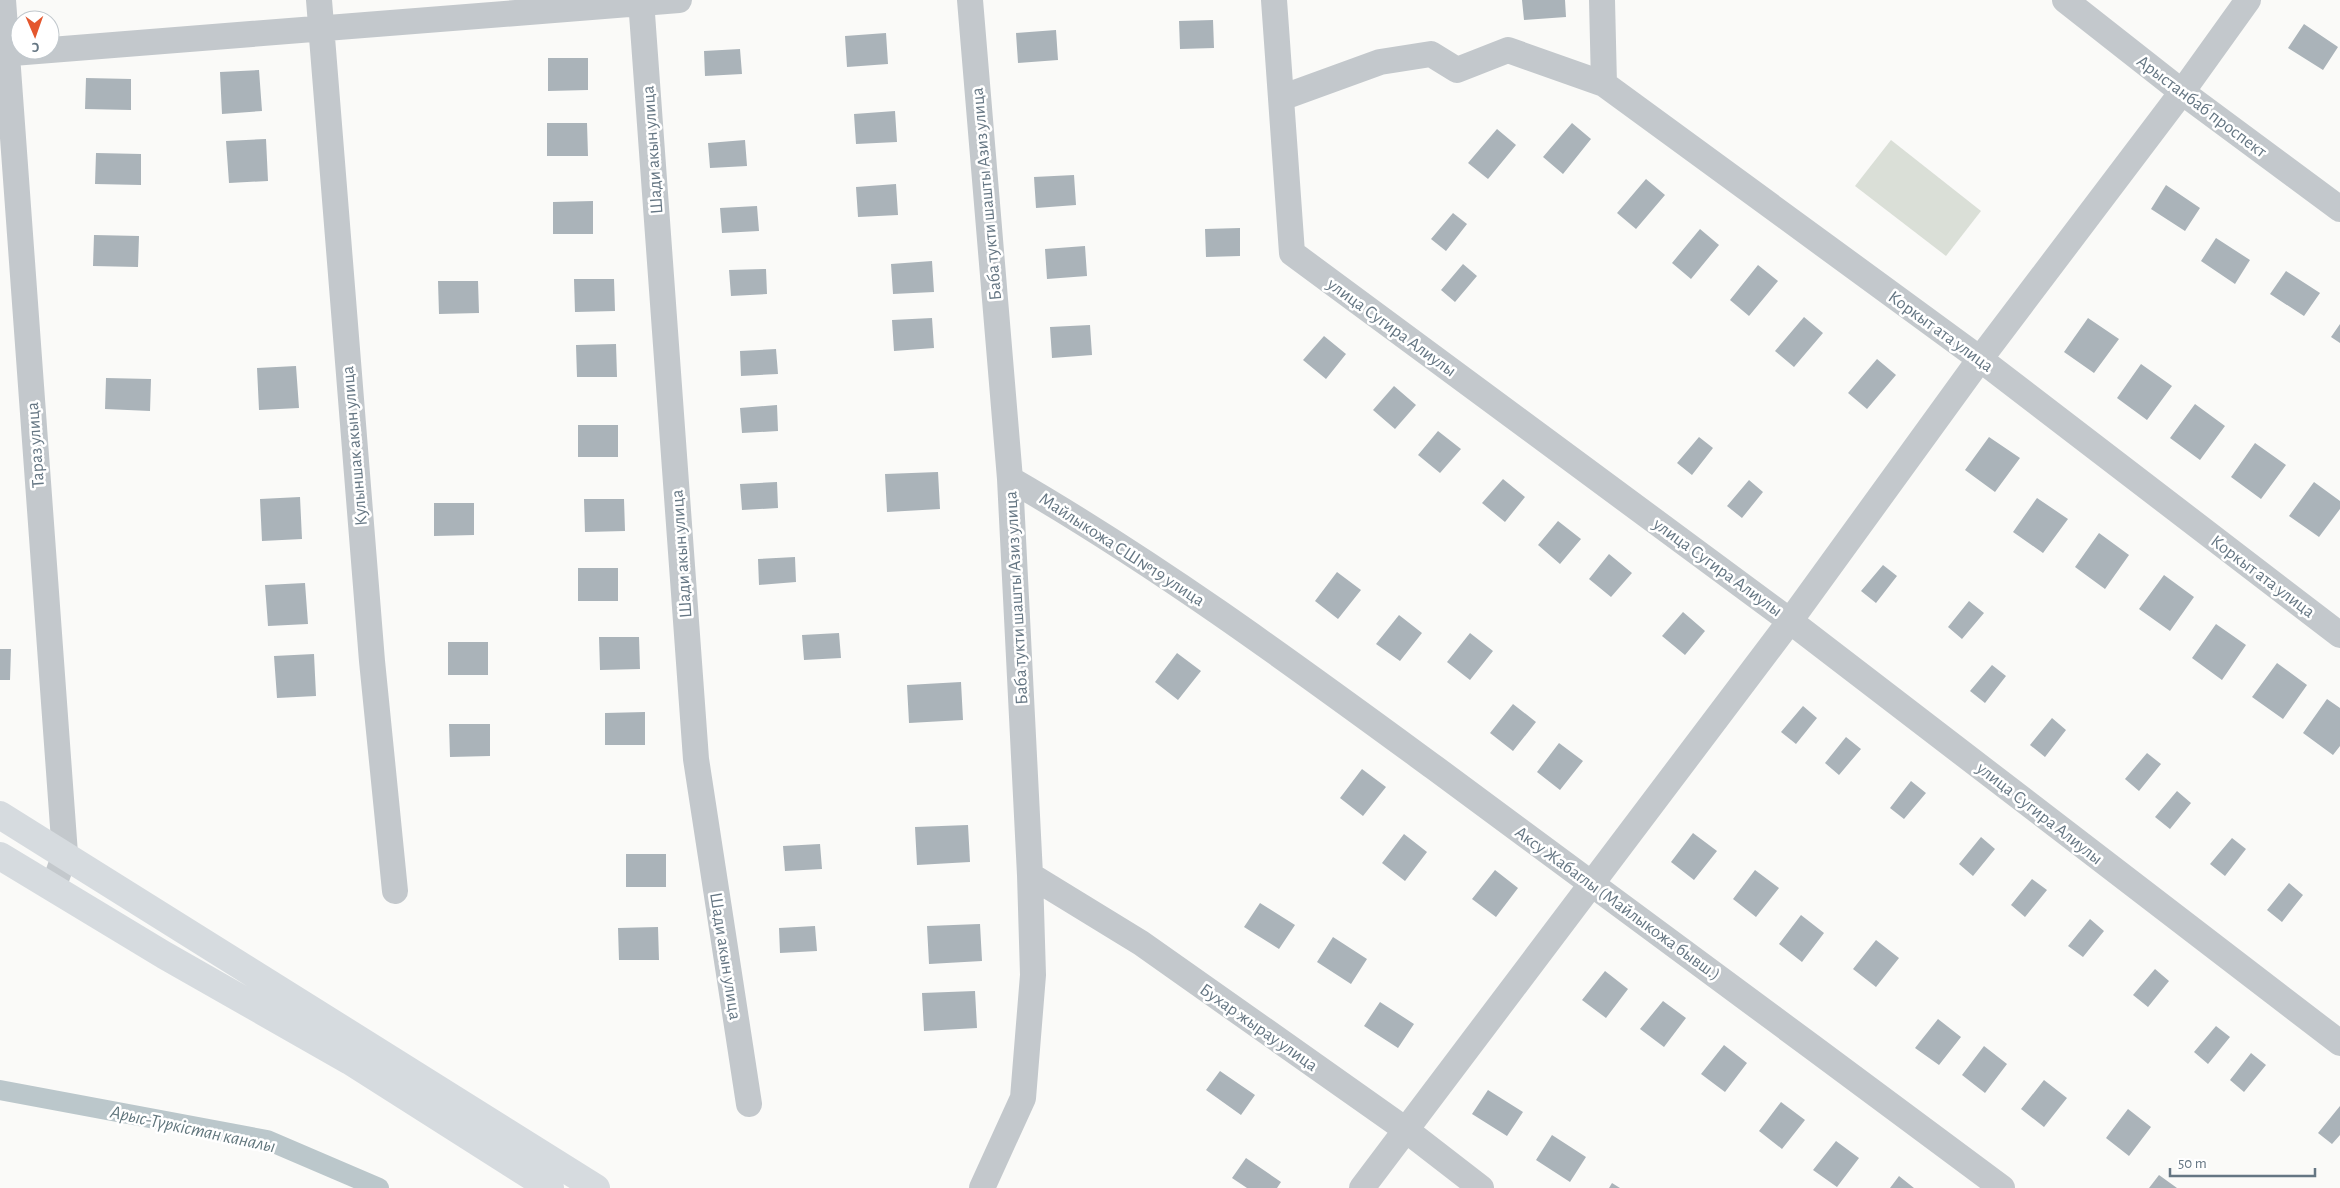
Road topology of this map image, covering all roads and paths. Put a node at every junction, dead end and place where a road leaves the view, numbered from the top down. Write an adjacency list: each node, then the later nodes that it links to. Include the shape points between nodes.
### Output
1 (3, 0): 11 (street, Тараз улица)
2 (319, 0): 10 (street, Кулыншак акын улица)
3 (679, 0): 9 (street)
4 (970, 0): 17 (street, Баба тукти шашты Азиз улица)
5 (1274, 0): 14 (street, улица Сугира Алиулы)
6 (1602, 0): 12 (street)
7 (2065, 0): 13 (street, Арыстанбаб проспект)
8 (2248, 0): 13 (street)
9 (641, 2): 10 (street); 31 (street, Шади акын улица, via 696,759)
10 (321, 29): 11 (street); 27 (street, Кулыншак акын улица, via 372,661)
11 (4, 54): 22 (street, Тараз улица)
12 (1604, 84): 14 (street, Коркыт ата улица, via 1508,50 1457,70 1431,54 1380,62); 16 (street, Коркыт ата улица)
13 (2182, 92): 15 (street, Арыстанбаб проспект); 16 (street)
14 (1281, 98): 19 (street, улица Сугира Алиулы, via 1292,253)
15 (2340, 209)
16 (1980, 359): 19 (street); 20 (street, Коркыт ата улица)
17 (1010, 479): 18 (street, Майлыкожа СШ№19 улица, via 1087,523); 24 (street, Баба тукти шашты Азиз улица)
18 (1233, 621): 25 (street, Аксу Жабаглы (Майлыкожа бывш.))
19 (1790, 621): 25 (street); 30 (street, улица Сугира Алиулы)
20 (2340, 635)
21 (0, 815): 22 (highway)
22 (65, 854): 26 (street, Тараз улица); 28 (highway)
23 (0, 856): 26 (highway)
24 (1030, 875): 32 (street, Бухар жырау улица, via 1141,943); 35 (street, Баба тукти шашты Азиз улица, via 1033,975 1024,1098)
25 (1592, 883): 32 (street); 38 (street, Аксу Жабаглы (Майлыкожа бывш.))
26 (53, 888): 29 (highway)
27 (395, 891)
28 (181, 927): 29 (highway); 34 (highway)
29 (164, 955): 33 (highway, via 350,1062)
30 (2340, 1043)
31 (749, 1104)
32 (1406, 1130): 36 (street); 37 (street, Бухар жырау улица)
33 (550, 1188)
34 (596, 1188)
35 (982, 1188)
36 (1362, 1188)
37 (1482, 1188)
38 (2002, 1188)

